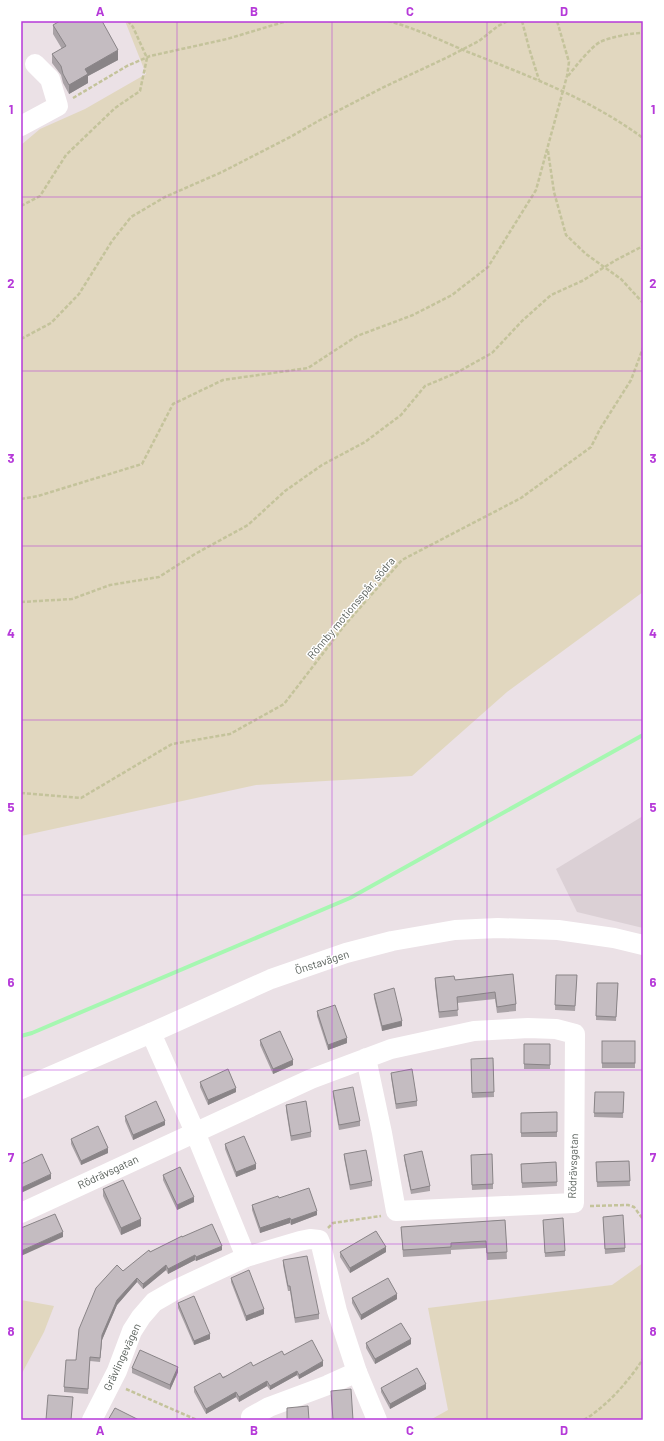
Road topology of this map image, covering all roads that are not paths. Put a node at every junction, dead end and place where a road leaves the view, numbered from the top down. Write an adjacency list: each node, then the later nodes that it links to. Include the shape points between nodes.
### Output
1 (35, 64): 2 (street, via 50,79 58,106)
2 (21, 126)
3 (643, 945): 4 (street, Önstavägen, via 558,930 498,928 455,930 392,941 346,953 271,979)
4 (151, 1033): 6 (street, Önstavägen); 7 (street)
5 (366, 1058): 5 (street, Rödrävsgatan, via 396,1211 574,1203 575,1034 556,1029 528,1028 474,1031 391,1049); 7 (street, Rödrävsgatan)
6 (21, 1089)
7 (195, 1132): 8 (street, Rödrävsgatan); 9 (street)
8 (21, 1213)
9 (246, 1257): 10 (street, Grävlingevägen, via 300,1241 319,1240 337,1311); 12 (street, Grävlingevägen, via 154,1302 132,1331 111,1383)
10 (357, 1372): 11 (street, via 269,1407); 13 (street)
11 (251, 1417)
12 (92, 1420)
13 (377, 1420)

